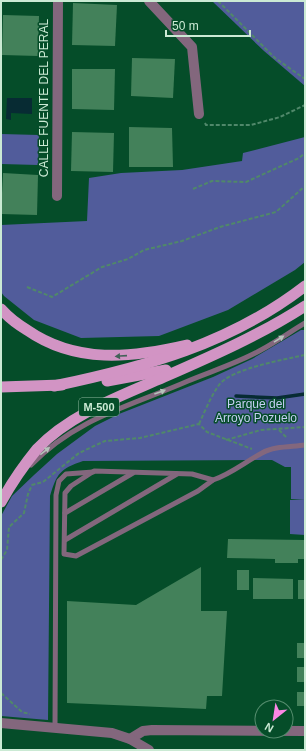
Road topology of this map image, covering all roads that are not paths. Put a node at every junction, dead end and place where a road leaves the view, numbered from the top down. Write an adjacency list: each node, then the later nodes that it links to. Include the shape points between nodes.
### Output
1 (58, 1): 4 (street, CALLE FUENTE DEL PERAL)
2 (149, 1): 3 (street, via 192,47)
3 (199, 114)
4 (57, 196)
5 (305, 286): 9 (highway, via 263,314)
6 (305, 306): 10 (highway)
7 (1, 309): 9 (highway, one-way to 7, via 186,346 148,354 108,356 69,351 42,341 9,318)
8 (305, 324): 18 (lane, one-way to 8, via 41,454 76,428 111,410 175,387 260,351)
9 (227, 332): 11 (highway, M-500, via 188,351 159,361)
10 (226, 350): 11 (highway, M-500, via 161,372 116,380); 18 (highway, M-500, via 108,401 73,421 38,449)
11 (54, 386): 12 (highway, M-500)
12 (1, 387)
13 (305, 445): 17 (lane, via 263,452 226,476)
14 (94, 472): 15 (lane); 20 (lane, via 71,486 65,494); 23 (lane, via 66,474 59,481 56,495)
15 (134, 472): 16 (lane); 20 (lane)
16 (178, 473): 17 (lane); 21 (lane)
17 (212, 480): 21 (lane, via 198,491 76,556 64,554)
18 (8, 489): 19 (highway, M-500)
19 (1, 502)
20 (65, 513): 21 (lane)
21 (65, 540)
22 (1, 723): 23 (street)
23 (55, 728): 25 (street, via 112,733)
24 (305, 732): 25 (street, via 152,730 144,731)
25 (130, 739): 26 (street)
26 (149, 750)

